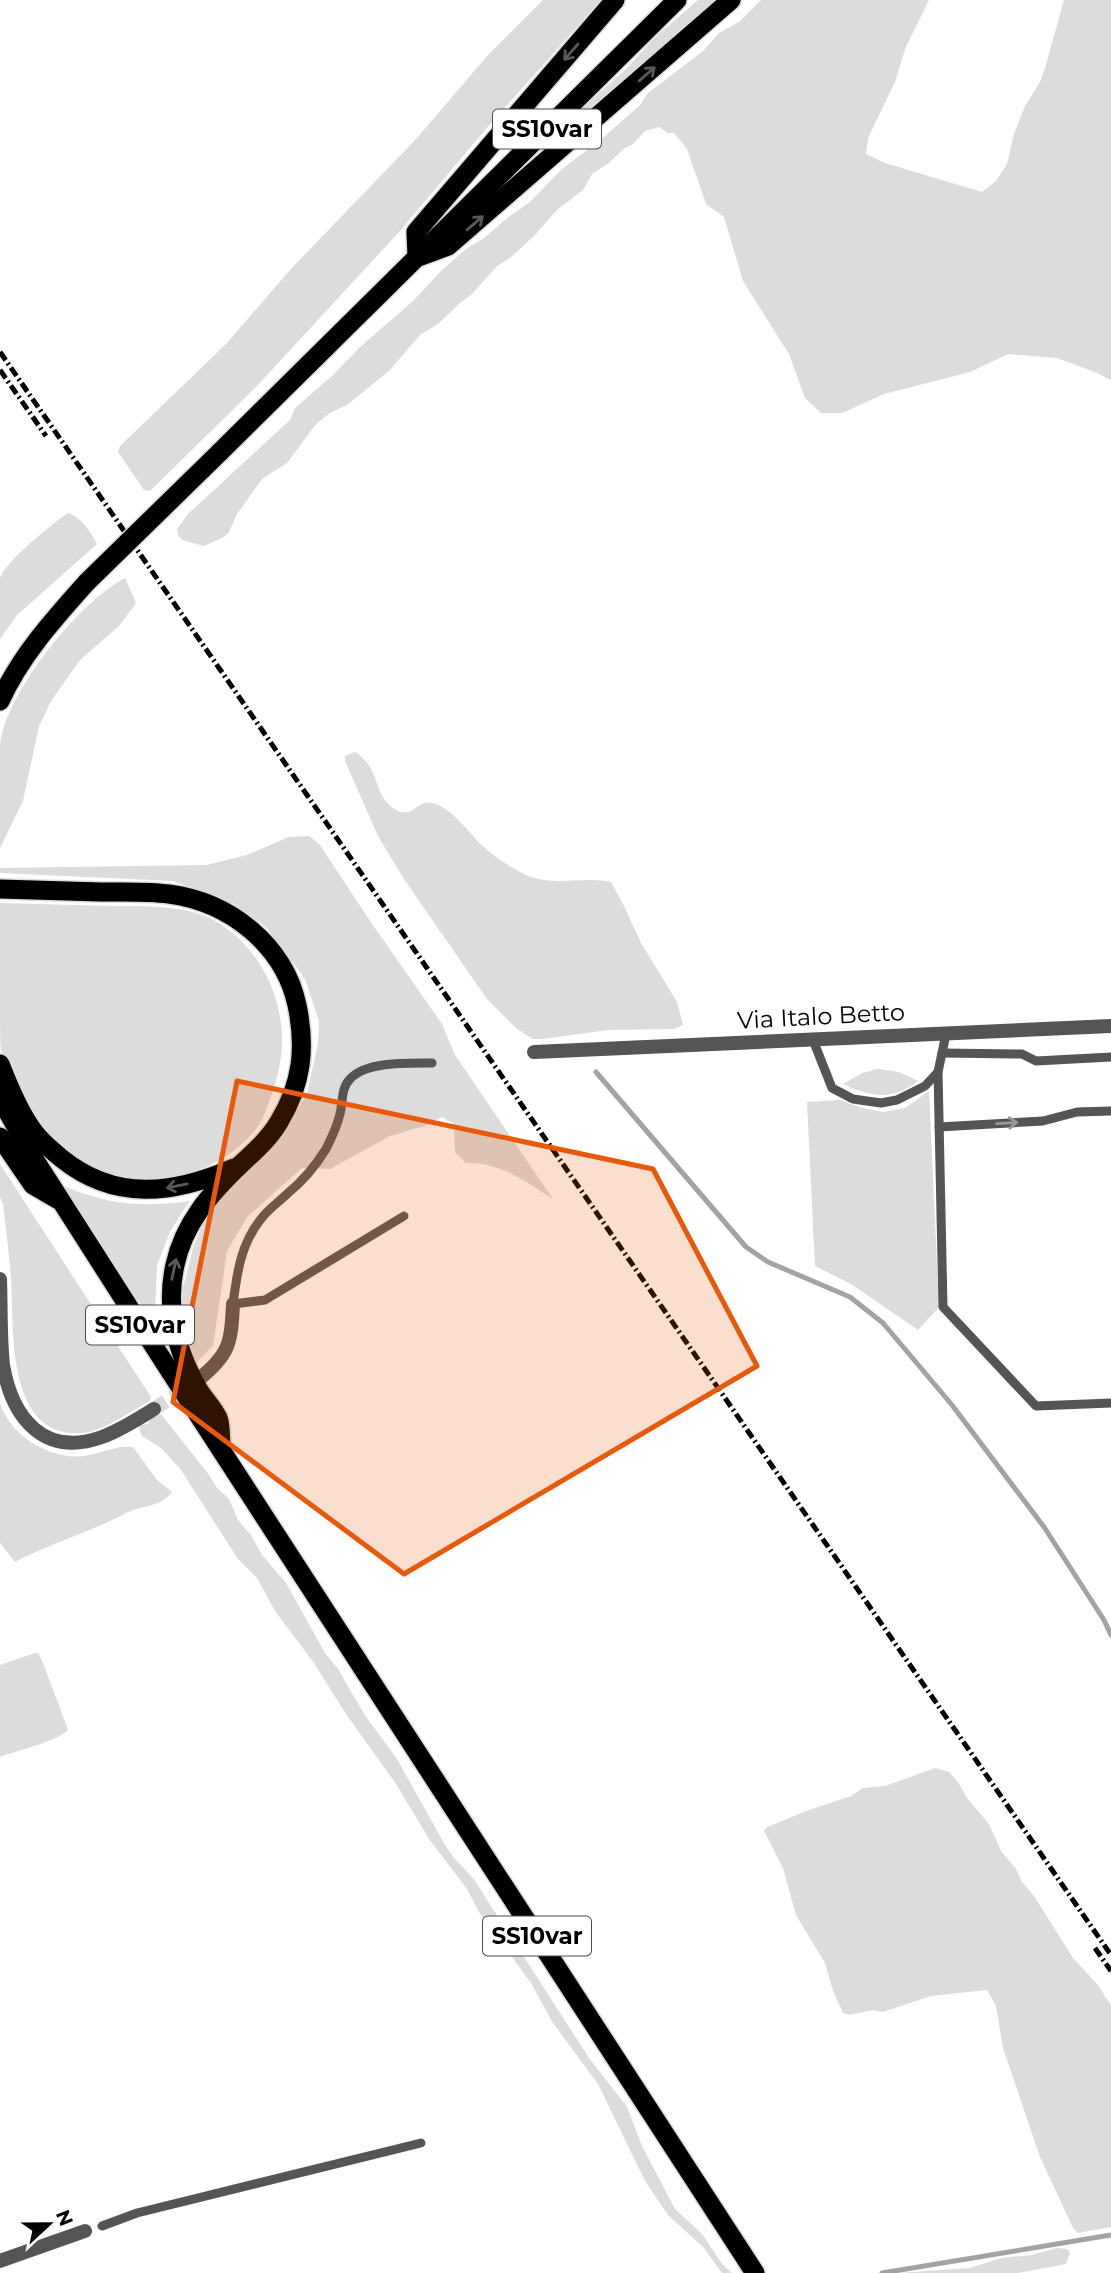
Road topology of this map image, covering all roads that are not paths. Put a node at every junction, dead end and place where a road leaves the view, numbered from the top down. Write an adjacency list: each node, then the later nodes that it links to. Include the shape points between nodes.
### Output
1 (615, 0): 4 (highway, one-way to 4, via 416,232)
2 (677, 0): 4 (highway, SS10var)
3 (731, 0): 4 (highway, one-way to 3, via 448,246)
4 (417, 257): 5 (highway, SS10var, bridge, via 87,582 39,636)
5 (2, 691)
6 (0, 889): 20 (highway, via 184,897 230,915 268,947 295,998 303,1032 301,1063 292,1100 278,1125)
7 (1111, 1026): 8 (street, Via Italo Betto)
8 (947, 1034): 9 (street, Via Italo Betto); 11 (lane)
9 (813, 1040): 10 (street, Via Italo Betto); 15 (lane, via 832,1088 853,1099 897,1100 925,1086)
10 (534, 1052)
11 (942, 1053): 12 (lane, via 1022,1054 1036,1060); 15 (lane)
12 (1111, 1057)
13 (432, 1063): 24 (lane, via 382,1065 350,1078 325,1151 314,1168 262,1217 244,1246)
14 (0, 1064): 20 (highway, one-way to 14, via 198,1181 154,1190 95,1180 45,1145 12,1095)
15 (938, 1072): 18 (lane)
16 (0, 1098): 21 (highway, SS10var)
17 (1111, 1111): 18 (lane, one-way to 17, via 1044,1121 1077,1112)
18 (939, 1127): 26 (lane, via 943,1307 1036,1406)
19 (0, 1137): 21 (highway, via 33,1185)
20 (241, 1164): 28 (highway, one-way to 20, via 219,1419 188,1371 176,1338 171,1285 175,1262 198,1209)
21 (61, 1201): 28 (highway, SS10var)
22 (404, 1216): 24 (lane, via 265,1300)
23 (0, 1279): 27 (street, via 3,1364 23,1419 40,1435 78,1443 102,1437)
24 (233, 1304): 25 (street, via 224,1354)
25 (200, 1379)
26 (1111, 1403)
27 (154, 1409)
28 (221, 1448): 33 (highway, SS10var)
29 (421, 2143): 30 (lane, via 137,2213)
30 (102, 2226)
31 (85, 2231): 32 (street)
32 (0, 2261)
33 (755, 2273)

